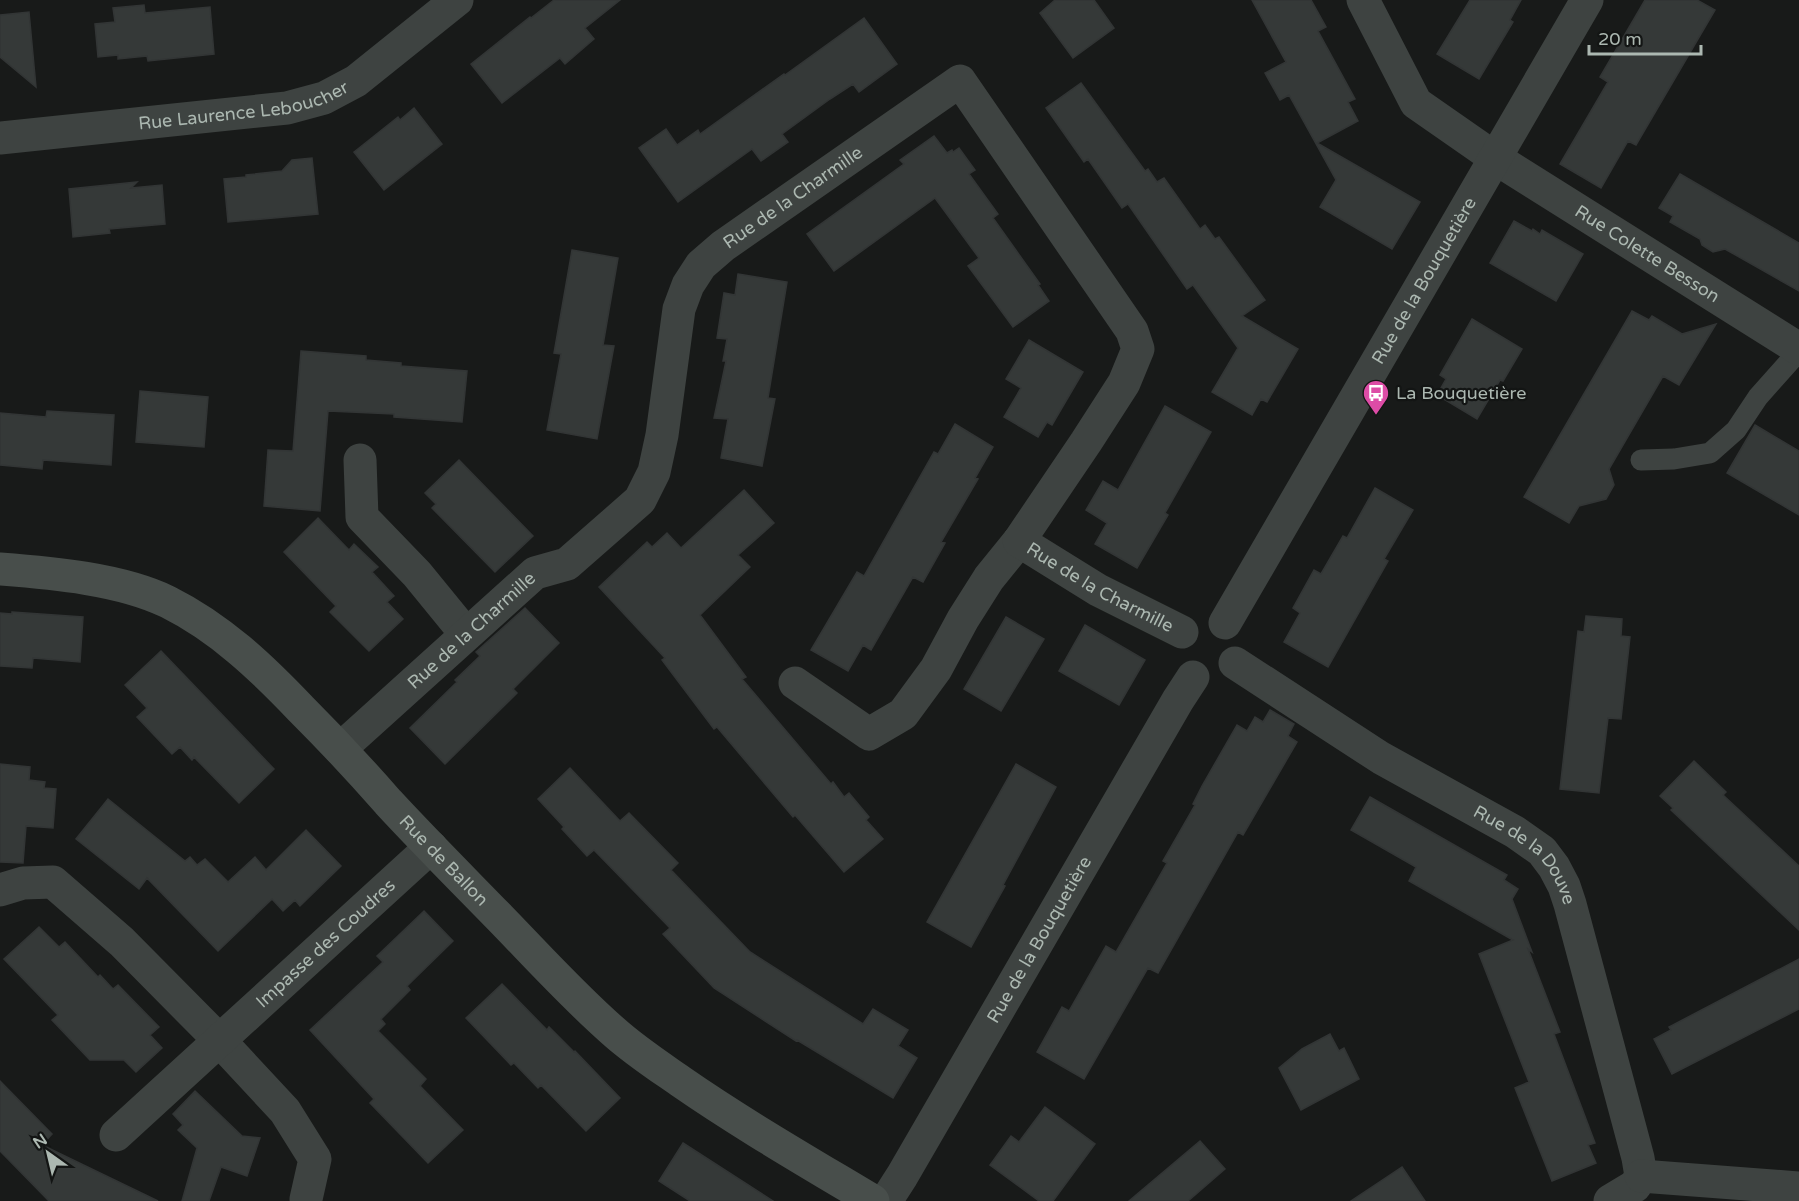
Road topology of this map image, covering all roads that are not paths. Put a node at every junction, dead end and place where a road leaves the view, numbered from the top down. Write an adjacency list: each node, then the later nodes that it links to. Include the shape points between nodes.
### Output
1 (457, 0): 4 (street, Rue Laurence Leboucher, via 356,81 324,98 287,108)
2 (1363, 0): 5 (street, Rue Colette Besson, via 1416,103)
3 (1587, 0): 5 (street, Rue de la Bouquetière)
4 (0, 138)
5 (1495, 158): 6 (street, Rue Colette Besson); 11 (street, Rue de la Bouquetière)
6 (1799, 350): 8 (lane, via 1758,397 1736,430 1710,453)
7 (360, 460): 13 (street, via 362,518 417,574)
8 (1641, 460)
9 (1018, 541): 12 (street, Rue de la Charmille, via 1098,590); 13 (street, Rue de la Charmille, via 1124,384 1138,349 1132,331 960,81 701,265 679,309 662,435 654,472 640,500 567,564 535,573); 16 (street, Rue de la Charmille, via 989,578 936,669 903,714 869,734)
10 (0, 569): 17 (street, Rue de Ballon, via 111,584 166,601 236,646)
11 (1225, 624): 12 (street, via 1200,619); 14 (street, via 1238,641)
12 (1182, 632): 15 (street, via 1177,657 1182,669)
13 (466, 634): 17 (street, Rue de la Charmille)
14 (1235, 663): 15 (street, via 1219,679 1204,681); 22 (street, Rue de la Douve, via 1381,758 1542,851 1554,867 1570,904)
15 (1193, 677): 26 (street, Rue de la Bouquetière)
16 (795, 683)
17 (340, 749): 18 (street, Rue de Ballon)
18 (431, 847): 20 (street, Impasse des Coudres); 25 (street, Rue de Ballon, via 615,1033 712,1104)
19 (0, 890): 20 (street, via 23,883 53,882 122,942)
20 (219, 1040): 21 (street, Impasse des Coudres); 24 (street, via 285,1111 315,1159)
21 (116, 1134)
22 (1641, 1176): 23 (street); 27 (street, via 1635,1186)
23 (1799, 1188)
24 (306, 1199)
25 (873, 1201)
26 (886, 1201)
27 (1610, 1201)

